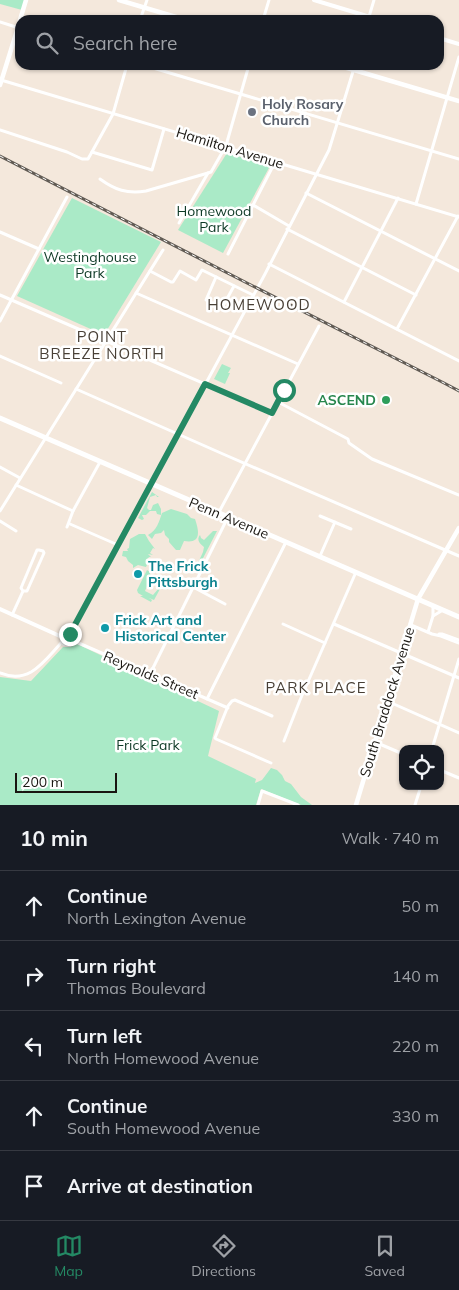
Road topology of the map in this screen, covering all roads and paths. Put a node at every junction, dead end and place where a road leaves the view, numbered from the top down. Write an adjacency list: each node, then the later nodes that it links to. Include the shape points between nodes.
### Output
1 (26, 0): 8 (main road)
2 (119, 0): 7 (main road)
3 (146, 0): 7 (street)
4 (269, 0): 11 (street)
5 (314, 0): 12 (street)
6 (374, 0): 13 (street)
7 (144, 8): 9 (street); 10 (main road)
8 (22, 15)
9 (142, 15)
10 (168, 15)
11 (264, 15)
12 (360, 15)
13 (370, 15)
14 (0, 22): 15 (street)
15 (15, 27)
16 (15, 40): 25 (main road)
17 (444, 40): 18 (street)
18 (459, 44)
19 (459, 57): 27 (street)
20 (126, 70): 29 (street)
21 (160, 70): 26 (street)
22 (248, 70): 26 (street)
23 (354, 70): 30 (street)
24 (364, 70): 27 (main road)
25 (1, 82): 29 (street, Hamilton Avenue)
26 (241, 94): 30 (street); 33 (street)
27 (447, 98): 28 (main road); 34 (street)
28 (459, 101)
29 (113, 114): 31 (street, Hamilton Avenue); 35 (street)
30 (338, 123): 34 (street); 39 (street)
31 (164, 129): 33 (street, Hamilton Avenue); 35 (street, via 152,170)
32 (0, 130): 35 (street, via 82,159 88,159)
33 (225, 147): 37 (street, Hamilton Avenue); 38 (street)
34 (431, 151): 36 (street); 44 (street)
35 (92, 152)
36 (459, 159)
37 (275, 162): 39 (street, Hamilton Avenue); 45 (street)
38 (208, 173): 40 (street, via 138,192 111,187); 47 (street)
39 (316, 174): 41 (street); 43 (street, Hamilton Avenue)
40 (100, 180)
41 (306, 193): 48 (street); 50 (street)
42 (67, 197): 51 (street)
43 (398, 198): 44 (street, Hamilton Avenue); 50 (street)
44 (416, 204): 46 (street, Hamilton Avenue)
45 (253, 205): 48 (street); 53 (street)
46 (458, 216): 54 (street)
47 (179, 223)
48 (288, 228): 55 (street); 56 (street)
49 (0, 232): 51 (street)
50 (380, 232): 54 (street); 56 (street)
51 (39, 249): 65 (street)
52 (163, 250): 57 (street)
53 (228, 254)
54 (435, 260): 58 (street); 62 (street)
55 (269, 264): 64 (street); 66 (street)
56 (362, 267): 62 (street); 66 (street)
57 (150, 271): 59 (street, via 171,282 180,271 196,280 202,270); 61 (street)
58 (459, 271)
59 (216, 277): 60 (street); 60 (street, via 206,300 219,307 223,306)
60 (234, 286): 64 (street)
61 (136, 293): 70 (street); 71 (street)
62 (416, 294): 69 (street)
63 (0, 295): 65 (street)
64 (253, 295): 70 (street)
65 (11, 300): 67 (street); 71 (street)
66 (344, 302): 69 (street)
67 (0, 321)
68 (319, 326): 74 (street)
69 (397, 330): 73 (street)
70 (232, 334): 74 (street); 76 (street)
71 (105, 341): 76 (street); 77 (street)
72 (0, 356): 75 (street)
73 (459, 361)
74 (298, 364): 78 (street)
75 (61, 383)
76 (205, 384): 79 (street); 81 (street)
77 (76, 389): 81 (street); 82 (street)
78 (278, 402): 79 (street); 89 (street, via 348,439 372,460)
79 (272, 413): 84 (street)
80 (0, 418): 82 (highway, Penn Avenue)
81 (178, 434): 84 (street); 87 (street)
82 (45, 437): 83 (highway, Penn Avenue); 86 (street)
83 (100, 462): 87 (highway, Penn Avenue); 91 (street)
84 (245, 463): 92 (street); 104 (street)
85 (0, 467): 86 (street)
86 (20, 478): 88 (street)
87 (151, 484): 92 (highway, Penn Avenue); 103 (street)
88 (16, 485): 90 (street); 91 (street)
89 (459, 495)
90 (0, 511)
91 (73, 511): 98 (street)
92 (218, 513): 94 (highway, Penn Avenue)
93 (320, 516): 96 (street)
94 (228, 517): 102 (highway, Penn Avenue); 108 (street)
95 (0, 521): 101 (street)
96 (335, 522): 100 (street); 106 (street)
97 (70, 524): 103 (street)
98 (67, 527)
99 (459, 528): 104 (main road, South Braddock Avenue)
100 (351, 529)
101 (16, 531)
102 (286, 542): 106 (highway, Penn Avenue); 133 (street)
103 (118, 545): 122 (street)
104 (446, 550): 105 (street); 110 (main road, South Braddock Avenue)
105 (459, 556)
106 (320, 557): 107 (highway, Penn Avenue)
107 (356, 572): 110 (highway, Penn Avenue); 119 (street)
108 (193, 587): 111 (street); 130 (street)
109 (23, 591): 109 (street, via 27,591 43,551 37,550 21,588); 115 (street)
110 (418, 599): 112 (highway, Penn Avenue); 120 (main road, South Braddock Avenue)
111 (225, 604)
112 (433, 606): 114 (highway, Penn Avenue); 116 (street)
113 (0, 609): 115 (street)
114 (442, 610): 116 (street); 117 (highway, Penn Avenue)
115 (12, 615): 123 (street)
116 (434, 616): 121 (street)
117 (459, 617)
118 (283, 624): 126 (street)
119 (334, 624): 126 (street); 127 (street)
120 (411, 625): 121 (street); 127 (main road, South Braddock Avenue)
121 (428, 632): 125 (street)
122 (70, 634): 123 (street, via 65,634); 124 (street)
123 (62, 640): 124 (street, via 68,646); 129 (street, via 34,672 12,676)
124 (74, 641): 130 (street, Reynolds Street)
125 (459, 642)
126 (325, 643): 139 (street)
127 (402, 654): 131 (street); 134 (main road, South Braddock Avenue)
128 (459, 659): 131 (street)
129 (0, 673)
130 (150, 674): 133 (street, Reynolds Street)
131 (454, 676): 132 (street); 137 (street)
132 (459, 678)
133 (207, 700): 135 (street, Reynolds Street)
134 (387, 702): 137 (street); 140 (main road, South Braddock Avenue)
135 (228, 708): 136 (street, via 235,700); 143 (street, via 215,738)
136 (272, 716)
137 (440, 724): 138 (street); 141 (street)
138 (459, 733)
139 (284, 741)
140 (375, 742): 142 (street); 149 (main road, South Braddock Avenue)
141 (433, 745)
142 (399, 752)
143 (271, 763)
144 (444, 772): 145 (street)
145 (459, 778)
146 (420, 790): 150 (street)
147 (258, 805): 148 (street, via 262,791)
148 (298, 805)
149 (356, 805)
150 (415, 805)

